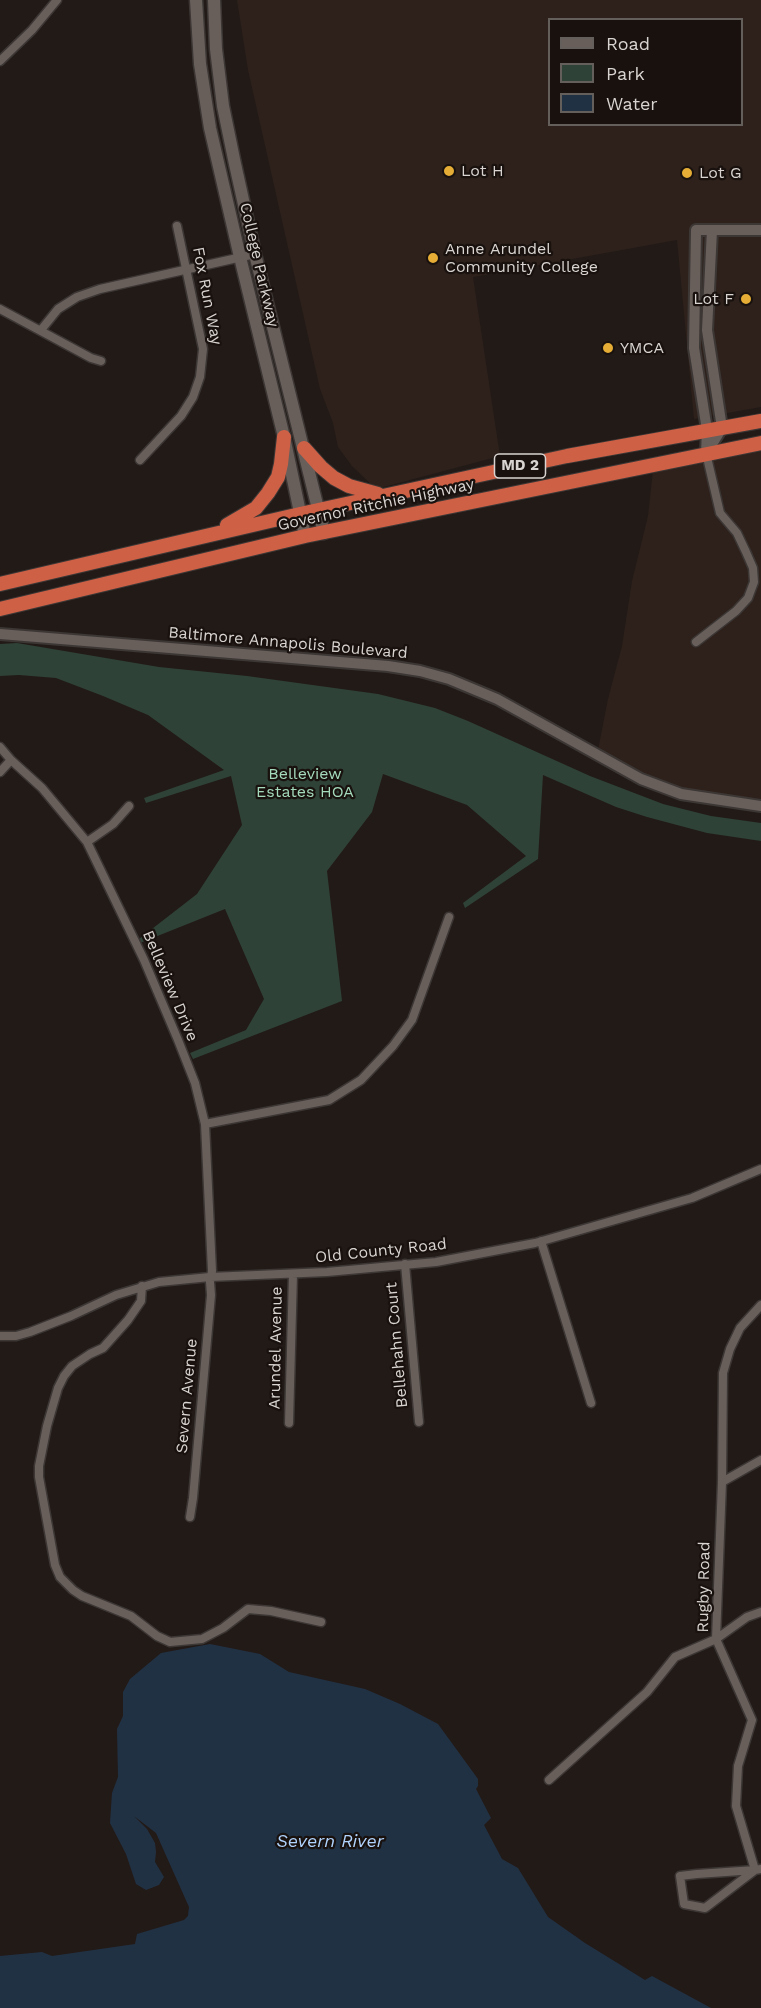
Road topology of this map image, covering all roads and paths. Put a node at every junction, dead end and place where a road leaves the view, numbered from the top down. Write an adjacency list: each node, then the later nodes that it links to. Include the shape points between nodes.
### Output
1 (57, 0): 6 (street)
2 (196, 0): 11 (main road, College Parkway, via 203,91)
3 (214, 0): 5 (main road, College Parkway)
4 (222, 0): 5 (main road)
5 (216, 49): 10 (main road, College Parkway, via 223,106)
6 (0, 61)
7 (177, 226): 12 (street, Fox Run Way)
8 (712, 230): 9 (street); 17 (street, via 707,330); 18 (street, via 696,230 694,348)
9 (761, 230)
10 (255, 254): 11 (street); 21 (main road, College Parkway)
11 (240, 257): 12 (street); 19 (main road, College Parkway)
12 (187, 269): 14 (street, via 77,297 58,309); 23 (street, Fox Run Way, via 203,349 200,377 181,416)
13 (0, 309): 14 (street)
14 (40, 330): 15 (street)
15 (101, 361)
16 (761, 420): 17 (highway, Governor Ritchie Highway / MD 2)
17 (722, 428): 18 (highway, Governor Ritchie Highway / MD 2); 22 (street)
18 (707, 430): 22 (street); 24 (highway, Governor Ritchie Highway / MD 2)
19 (284, 437): 26 (main road, College Parkway); 28 (highway, via 278,477 264,500 243,518)
20 (761, 443): 22 (highway, Governor Ritchie Highway / MD 2)
21 (304, 448): 24 (highway, via 334,478 363,491); 25 (main road, College Parkway)
22 (706, 453): 27 (highway, Governor Ritchie Highway / MD 2); 33 (street, via 720,513 737,533 753,568 754,582 748,598 736,611)
23 (140, 460)
24 (386, 495): 25 (highway, Governor Ritchie Highway / MD 2)
25 (318, 510): 26 (highway, Governor Ritchie Highway / MD 2); 27 (main road, College Parkway)
26 (300, 514): 28 (highway, Governor Ritchie Highway / MD 2); 29 (main road, College Parkway)
27 (324, 533): 29 (highway, Governor Ritchie Highway / MD 2)
28 (207, 536): 30 (highway, Governor Ritchie Highway / MD 2)
29 (305, 536): 31 (highway, Governor Ritchie Highway / MD 2)
30 (0, 584)
31 (0, 609)
32 (0, 634): 38 (street, Baltimore Annapolis Boulevard, via 420,671 497,699 641,779 681,794)
33 (696, 642)
34 (0, 747): 35 (street, Belleview Drive)
35 (11, 760): 36 (street); 39 (street, Belleview Drive, via 42,788)
36 (0, 772)
37 (129, 806): 39 (street, via 113,824)
38 (761, 806)
39 (87, 842): 41 (street, Belleview Drive, via 178,1040 195,1083)
40 (449, 916): 41 (street, via 412,1020 361,1080 329,1100)
41 (205, 1124): 46 (street, Belleview Drive)
42 (761, 1169): 43 (street, Old County Road, via 681,1201)
43 (541, 1241): 44 (street, Old County Road); 50 (street)
44 (405, 1264): 45 (street, Old County Road); 51 (street, Bellehahn Court)
45 (293, 1274): 46 (street, Old County Road); 52 (street, Arundel Avenue)
46 (210, 1277): 47 (street, Old County Road); 55 (street, Severn Avenue)
47 (142, 1286): 49 (street, Old County Road, via 30,1332); 57 (street, via 141,1301 128,1320 103,1348 72,1366 64,1376 47,1426 39,1477 60,1577 91,1601 131,1616 170,1642 202,1639 248,1609)
48 (761, 1305): 54 (street, Rugby Road, via 740,1328 723,1373)
49 (0, 1336)
50 (591, 1403)
51 (419, 1422)
52 (289, 1423)
53 (761, 1460): 54 (street)
54 (722, 1482): 58 (street, Rugby Road)
55 (190, 1517)
56 (761, 1612): 58 (street)
57 (321, 1622)
58 (716, 1639): 59 (street, via 675,1657 647,1692); 60 (street, Rugby Road, via 752,1720 738,1766 736,1806)
59 (549, 1780)
60 (758, 1870): 60 (street, via 705,1908 684,1904 680,1876)

